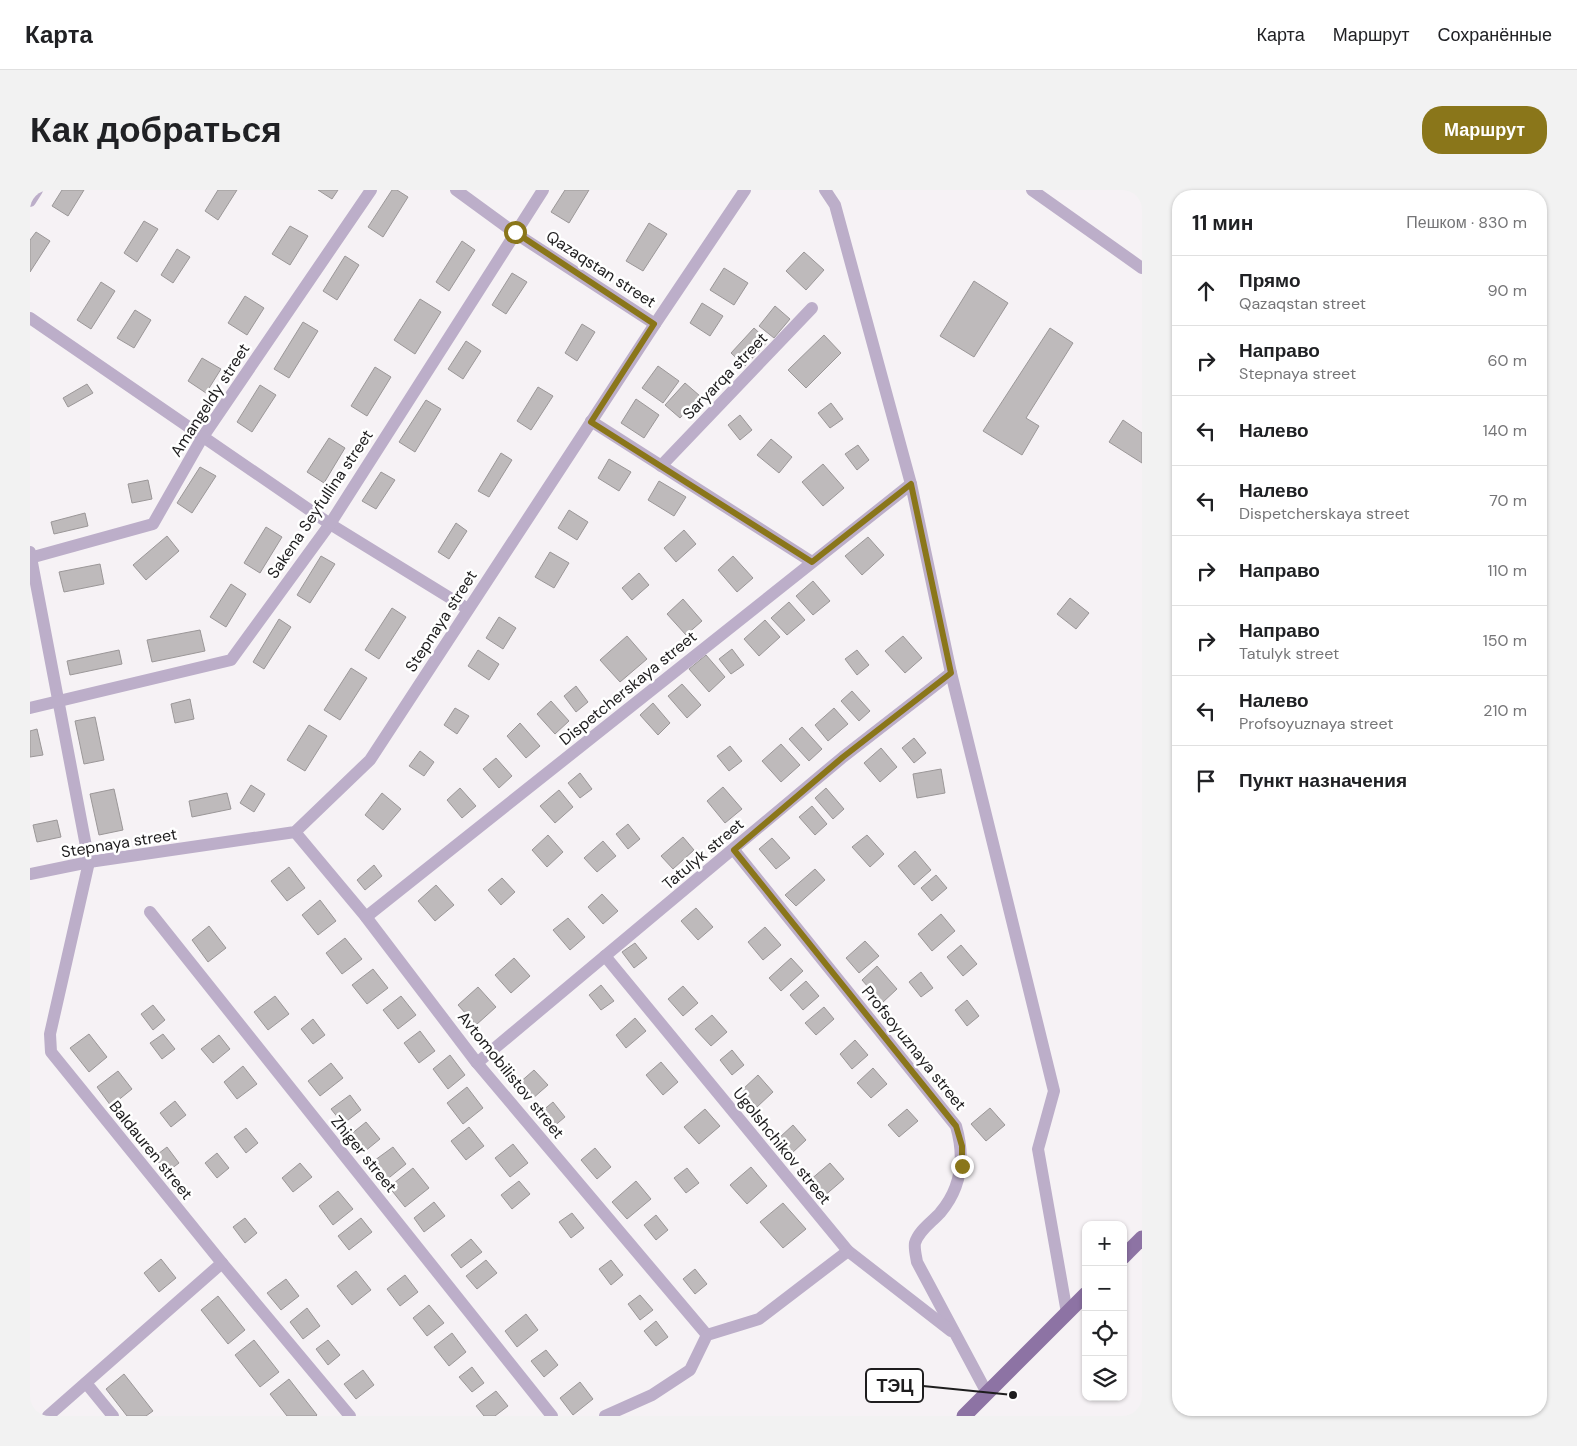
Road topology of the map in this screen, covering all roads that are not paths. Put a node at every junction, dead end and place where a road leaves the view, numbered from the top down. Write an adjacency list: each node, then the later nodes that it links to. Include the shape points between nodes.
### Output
1 (37, 190): 8 (street)
2 (371, 190): 15 (street, Amangeldy street)
3 (456, 190): 9 (street, Qazaqstan street)
4 (543, 190): 9 (street, Sakena Seyfullina street)
5 (746, 190): 13 (street, Stepnaya street)
6 (825, 190): 17 (street, via 836,205)
7 (1032, 190): 10 (street)
8 (30, 201)
9 (515, 232): 13 (street, Qazaqstan street); 18 (street, Sakena Seyfullina street)
10 (1142, 268)
11 (812, 308): 16 (street, Saryarqa street)
12 (30, 318): 15 (street)
13 (654, 324): 14 (street, Stepnaya street)
14 (591, 422): 16 (street); 21 (street, Stepnaya street)
15 (202, 438): 18 (street); 19 (street, Amangeldy street, via 153,524)
16 (661, 466): 20 (street)
17 (911, 484): 20 (street, Dispetcherskaya street); 22 (street)
18 (330, 524): 21 (street); 23 (street, Sakena Seyfullina street, via 231,660)
19 (30, 556): 23 (street)
20 (812, 562): 30 (street, Dispetcherskaya street)
21 (468, 609): 25 (street, Stepnaya street, via 370,760)
22 (951, 673): 26 (street, Tatulyk street, via 843,757); 38 (street, via 1054,1091 1038,1149)
23 (59, 702): 24 (street, Sakena Seyfullina street); 27 (street)
24 (30, 708)
25 (295, 832): 27 (street, Stepnaya street); 30 (street, Avtomobilistov street)
26 (734, 850): 31 (street, Tatulyk street); 39 (street, Profsoyuznaya street, via 956,1126 962,1146 962,1166 954,1190 941,1212 915,1243 917,1262)
27 (89, 862): 28 (street, Stepnaya street); 36 (street, Baldauren street, via 50,1034 51,1052)
28 (30, 874)
29 (150, 912): 46 (street, Zhiger street)
30 (366, 917): 32 (street, Avtomobilistov street)
31 (605, 956): 32 (street, Tatulyk street); 34 (street, Ugolshchikov street)
32 (478, 1063): 40 (street, Avtomobilistov street)
33 (1142, 1238): 35 (main road)
34 (848, 1251): 39 (street, Ugolshchikov street); 40 (street, via 760,1319)
35 (1127, 1253)
36 (222, 1263): 41 (street); 45 (street, Baldauren street)
37 (1082, 1298): 38 (main road)
38 (1067, 1313): 42 (main road)
39 (956, 1334): 42 (street, Profsoyuznaya street)
40 (707, 1335): 47 (street, via 690,1370 652,1395)
41 (86, 1383): 43 (street); 44 (street)
42 (987, 1393): 48 (main road)
43 (48, 1416)
44 (113, 1416)
45 (350, 1416)
46 (552, 1416)
47 (606, 1416)
48 (964, 1416)

